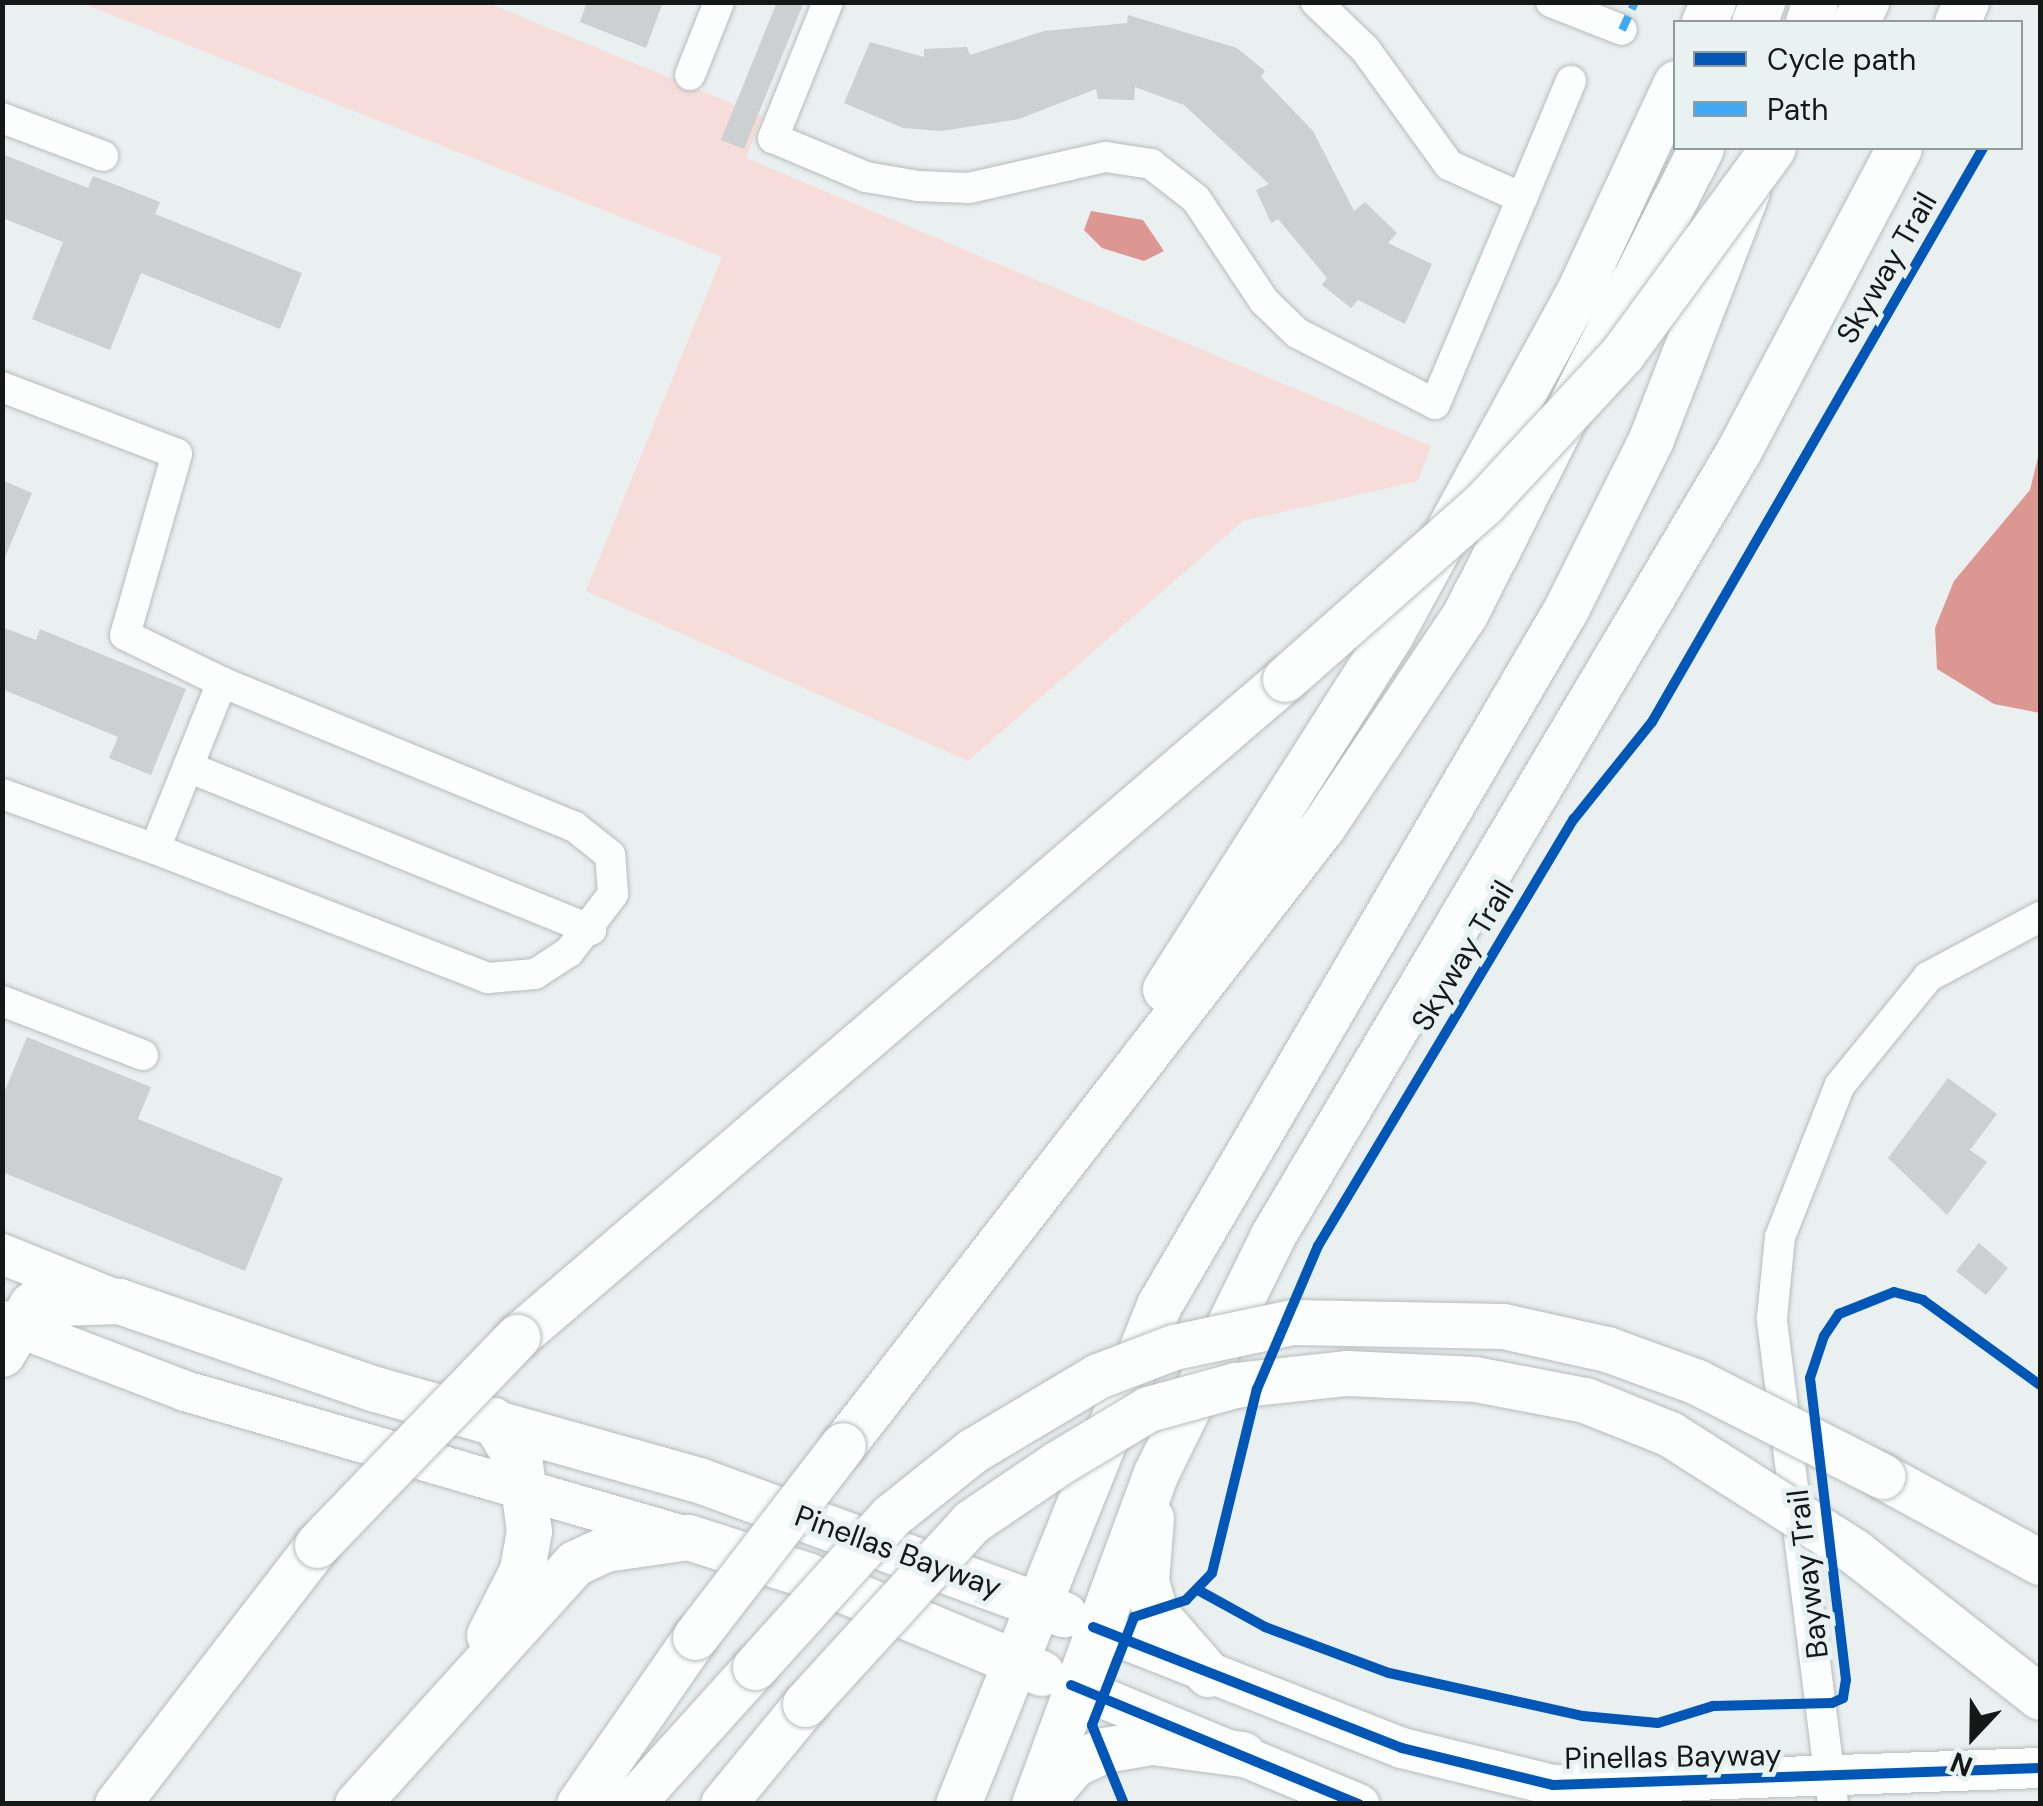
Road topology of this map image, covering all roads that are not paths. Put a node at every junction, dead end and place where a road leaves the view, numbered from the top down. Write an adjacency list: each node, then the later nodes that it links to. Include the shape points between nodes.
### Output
1 (718, 2): 7 (street)
2 (828, 2): 16 (street, via 773,138 866,177 918,186 969,188 1106,157 1151,164 1196,199 1264,301 1298,333 1435,404)
3 (1316, 2): 16 (street, via 1365,48 1449,165)
4 (1551, 2): 5 (street)
5 (1582, 8): 6 (street)
6 (1622, 30)
7 (690, 75)
8 (1571, 81): 16 (street)
9 (1673, 89): 26 (highway, via 1577,295 1390,636 1189,944)
10 (2, 118): 15 (street)
11 (1700, 150): 26 (highway, via 1465,614 1322,826)
12 (1762, 150): 35 (highway, via 1651,439 1566,609 1159,1305)
13 (1772, 150): 45 (highway, bridge, via 1622,354 1484,503 518,1337 317,1545)
14 (1898, 150): 31 (highway, via 1738,452 1274,1235)
15 (102, 156)
16 (1522, 198)
17 (2, 387): 18 (street, via 176,454 125,635)
18 (222, 682): 19 (street); 23 (street, via 600,840 614,894)
19 (188, 767): 21 (street); 23 (street)
20 (2, 794): 21 (street)
21 (155, 848): 23 (street, via 488,978 534,974)
22 (2040, 917): 44 (street, via 1928,978 1840,1085 1780,1236 1772,1318)
23 (591, 930)
24 (2, 1001): 25 (street)
25 (143, 1056)
26 (1112, 1088): 47 (highway, bridge, via 696,1637)
27 (2, 1254): 28 (main road, Pinellas Bayway)
28 (119, 1301): 29 (highway, via 32,1304); 30 (highway, Pinellas Bayway)
29 (6, 1334): 32 (main road, Pinellas Bayway)
30 (494, 1420): 32 (highway, via 520,1464); 35 (highway, Pinellas Bayway, via 698,1480)
31 (1156, 1473): 36 (highway); 38 (highway, via 1146,1581 1164,1629)
32 (526, 1496): 33 (main road, Pinellas Bayway); 39 (highway, via 522,1570)
33 (688, 1537): 37 (highway, Pinellas Bayway); 39 (highway, via 575,1563)
34 (2040, 1562): 48 (highway, bridge, via 1696,1382 1607,1349 1503,1326 1293,1322 1174,1347 1098,1376 972,1450 891,1516)
35 (1038, 1604): 36 (highway, Pinellas Bayway); 37 (highway)
36 (1093, 1626): 38 (main road, Pinellas Bayway); 40 (highway)
37 (1014, 1662): 40 (highway, Pinellas Bayway); 50 (highway)
38 (1208, 1674): 44 (main road, Pinellas Bayway, via 1505,1777 1610,1788)
39 (467, 1676): 46 (highway)
40 (1070, 1685): 42 (main road, Pinellas Bayway); 51 (highway)
41 (2040, 1697): 49 (highway, bridge, via 1855,1552 1670,1434 1585,1400 1475,1379 1347,1373 1235,1384 1148,1409 970,1522)
42 (1242, 1754): 51 (highway, via 1152,1742 1104,1750 1074,1764); 52 (main road, Pinellas Bayway)
43 (2040, 1768): 44 (main road, Pinellas Bayway)
44 (1831, 1791)
45 (116, 1804)
46 (356, 1804)
47 (579, 1804)
48 (631, 1804)
49 (724, 1804)
50 (958, 1804)
51 (1037, 1804)
52 (1359, 1804)

